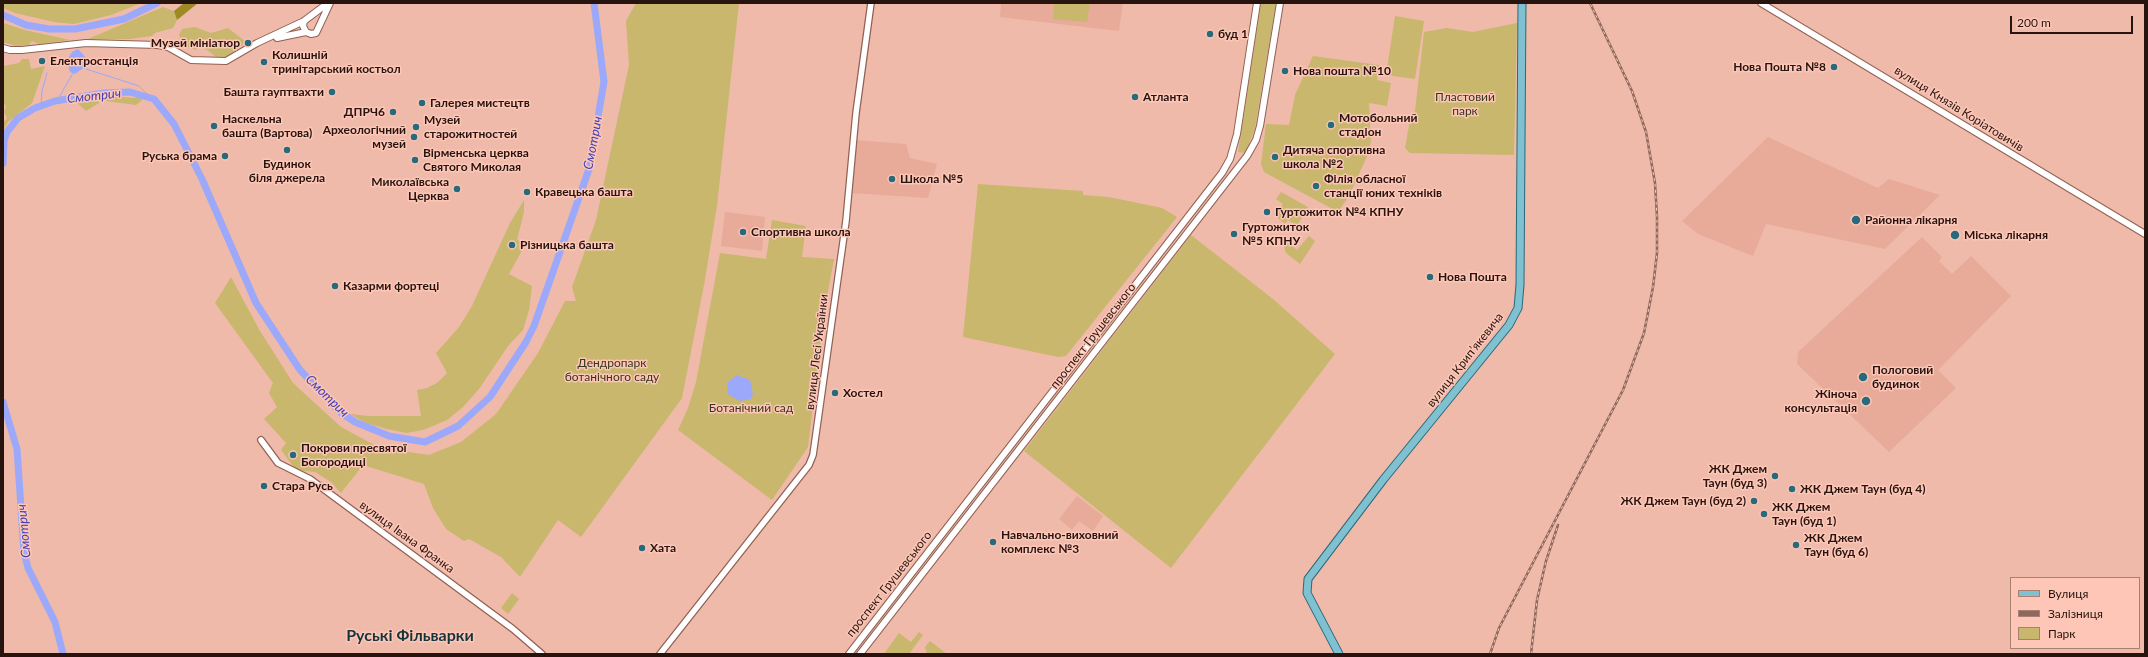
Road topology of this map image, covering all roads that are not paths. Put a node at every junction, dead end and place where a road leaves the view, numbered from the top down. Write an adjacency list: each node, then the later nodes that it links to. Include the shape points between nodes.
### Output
1 (329, 3): 7 (main road); 9 (main road)
2 (871, 3): 16 (street, вулиця Лесі Українки, via 856,113 846,221 814,455 809,465)
3 (1257, 3): 17 (main road, проспект Грушевського, via 1237,134 1230,160 1222,173)
4 (1280, 3): 18 (main road, проспект Грушевського, via 1260,126 1247,156)
5 (1522, 3): 19 (main road, вулиця Крипʼякевича, via 1518,308 1509,325 1383,480 1308,580 1307,593)
6 (1761, 3): 13 (main road, вулиця Князів Коріатовичів)
7 (311, 17): 8 (main road); 9 (main road, via 318,20)
8 (304, 21): 10 (main road); 11 (main road)
9 (320, 25): 10 (main road, via 316,33)
10 (306, 32): 11 (main road)
11 (262, 40): 12 (main road, via 226,61 191,60 163,45 75,43 10,50)
12 (3, 48)
13 (2145, 234)
14 (261, 440): 15 (street, вулиця Івана Франка, via 278,463 310,479 514,629)
15 (542, 654)
16 (660, 654)
17 (849, 654)
18 (860, 654)
19 (1339, 654)

